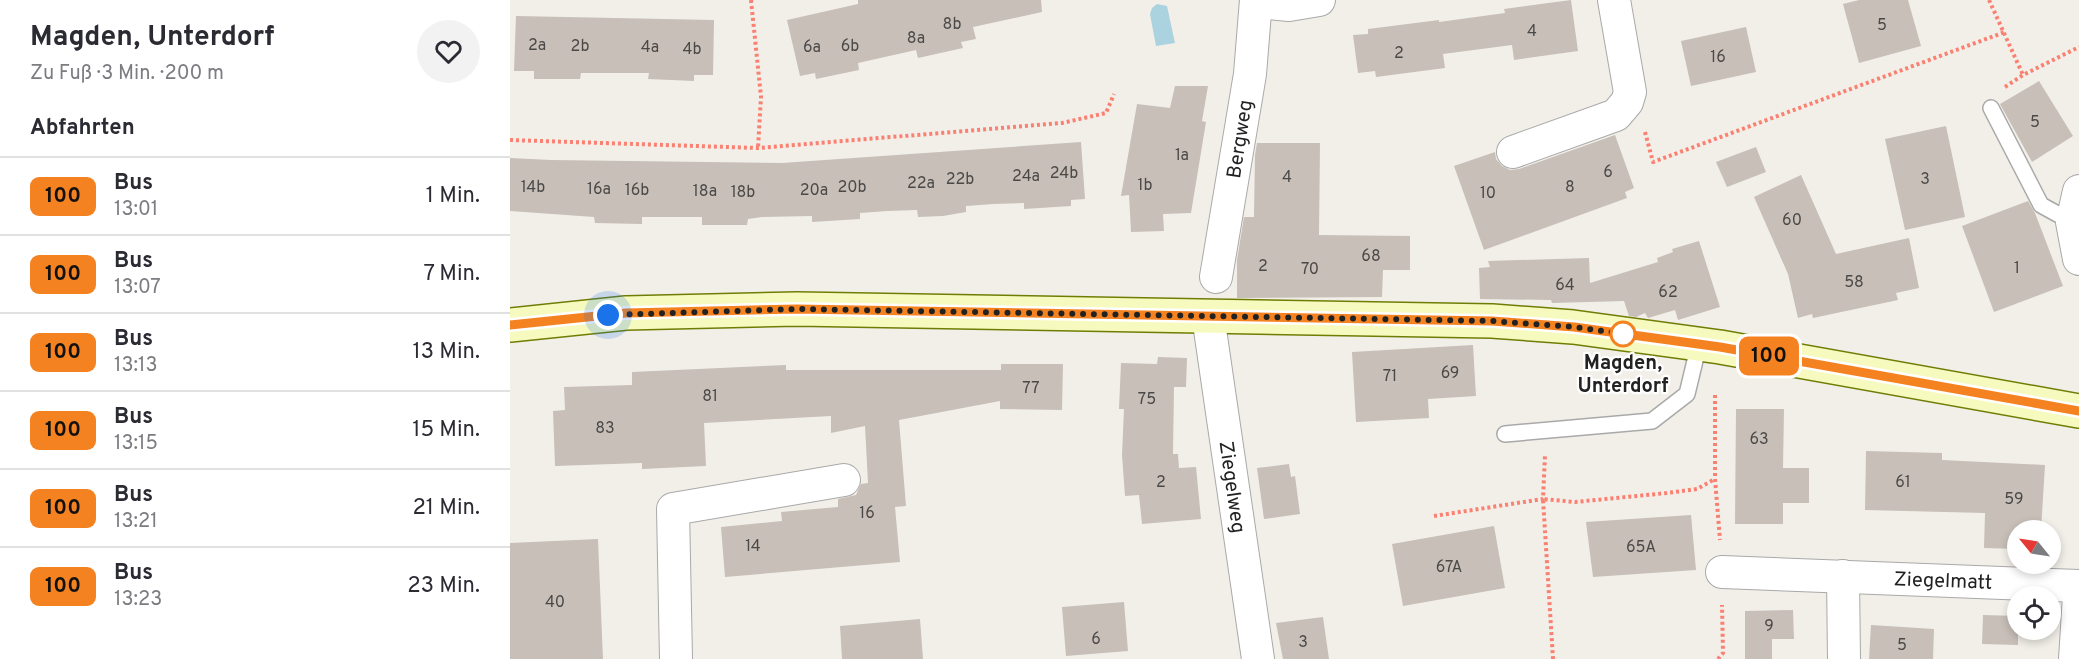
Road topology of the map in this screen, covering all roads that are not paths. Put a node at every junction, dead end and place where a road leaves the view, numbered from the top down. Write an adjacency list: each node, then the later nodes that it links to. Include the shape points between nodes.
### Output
1 (1319, 0): 3 (street, via 1289,5)
2 (1614, 0): 5 (street, via 1630,92 1627,102 1616,115)
3 (1256, 1): 9 (street, Bergweg, via 1250,74)
4 (1990, 108): 7 (lane, via 2041,205)
5 (1513, 152)
6 (2079, 191): 7 (street)
7 (2072, 222): 8 (street)
8 (2079, 259)
9 (1216, 278)
10 (1208, 315): 11 (main road, via 797,309 626,313); 12 (main road, via 1492,321 1574,327); 21 (street, Ziegelweg)
11 (510, 325)
12 (1710, 345): 13 (main road); 14 (lane, via 1687,394 1652,421)
13 (2079, 411)
14 (1505, 435)
15 (844, 480): 20 (street, via 674,509)
16 (1722, 572): 17 (street, Ziegelmatt)
17 (1843, 576): 18 (street, Ziegelmatt); 22 (street)
18 (2079, 586)
19 (2079, 596): 23 (street)
20 (675, 659)
21 (1258, 659)
22 (1844, 659)
23 (2074, 659)

